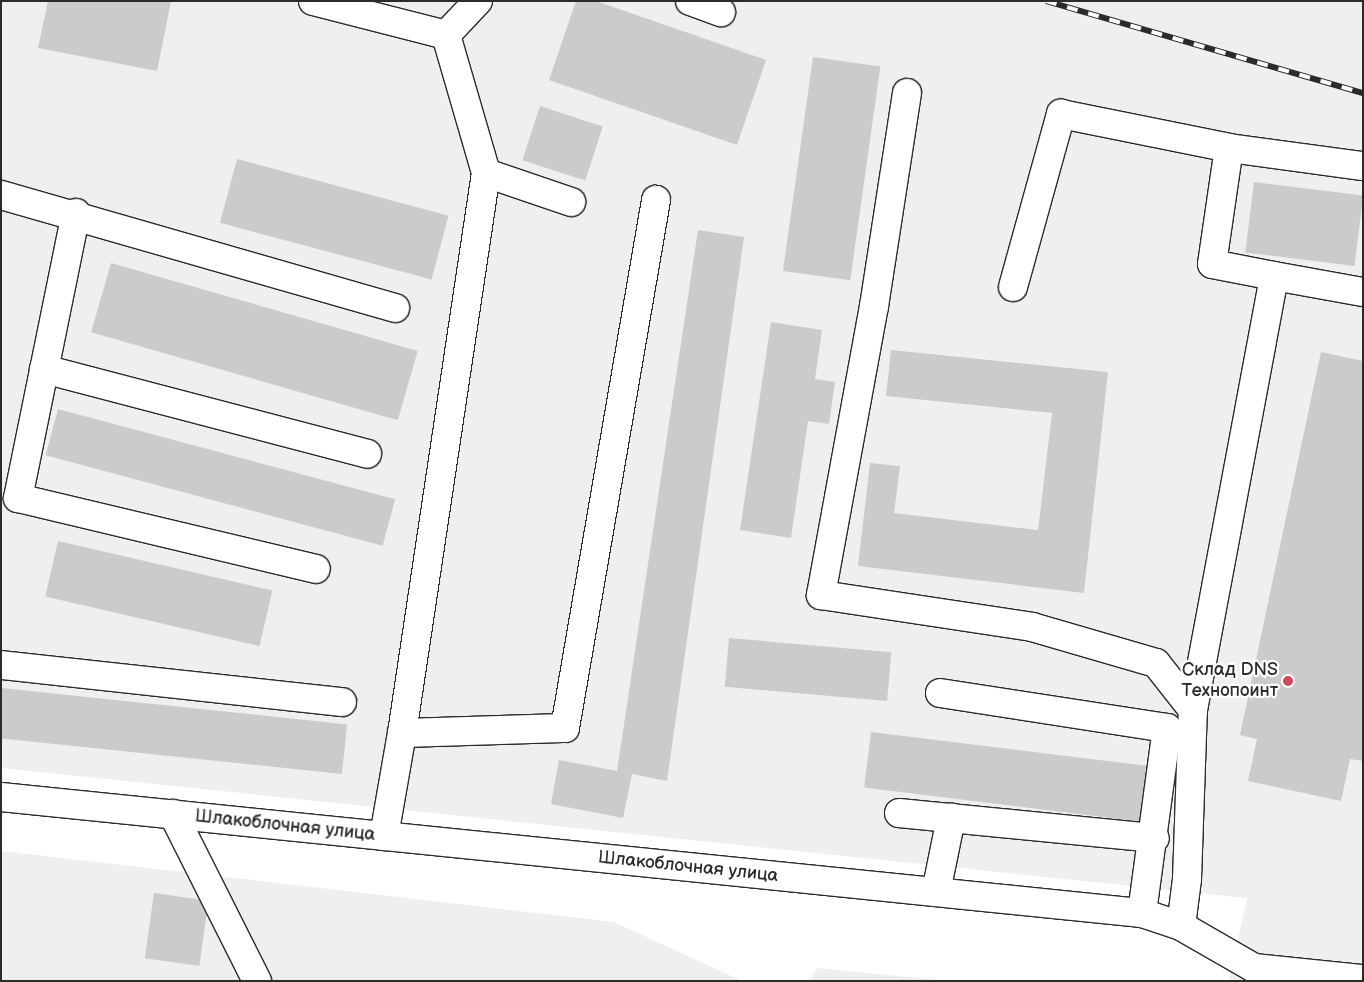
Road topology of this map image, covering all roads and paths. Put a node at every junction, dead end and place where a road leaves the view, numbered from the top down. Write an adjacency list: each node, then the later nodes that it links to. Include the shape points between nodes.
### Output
1 (313, 1): 5 (street)
2 (478, 1): 5 (street)
3 (690, 1): 4 (street)
4 (721, 12)
5 (446, 35): 9 (street)
6 (907, 94): 24 (street, via 874,306 821,595 1032,627 1156,663)
7 (1228, 148): 8 (street); 14 (street, via 1212,264); 15 (street, via 1061,114)
8 (1363, 166)
9 (486, 173): 12 (street); 25 (street)
10 (1, 194): 13 (street)
11 (656, 200): 25 (street, via 565,728)
12 (571, 202)
13 (76, 213): 17 (street); 18 (street)
14 (1274, 276): 16 (street); 24 (street)
15 (1012, 287)
16 (1363, 292)
17 (396, 308)
18 (44, 369): 19 (street); 20 (street, via 18,498)
19 (367, 454)
20 (316, 569)
21 (1, 665): 23 (street)
22 (940, 693): 31 (street, via 1167,728)
23 (342, 702)
24 (1193, 710): 34 (street, via 1187,879)
25 (402, 733): 30 (street)
26 (1, 797): 28 (street, Шлакоблочная улица)
27 (900, 813): 29 (street)
28 (173, 814): 30 (street, Шлакоблочная улица); 37 (street)
29 (951, 818): 31 (street); 32 (street)
30 (384, 836): 32 (street, Шлакоблочная улица)
31 (1155, 838): 33 (street)
32 (936, 892): 33 (street, Шлакоблочная улица)
33 (1142, 913): 34 (street, Шлакоблочная улица)
34 (1181, 926): 35 (street, Шлакоблочная улица)
35 (1253, 974): 36 (street, Шлакоблочная улица)
36 (1363, 979)
37 (257, 981)

